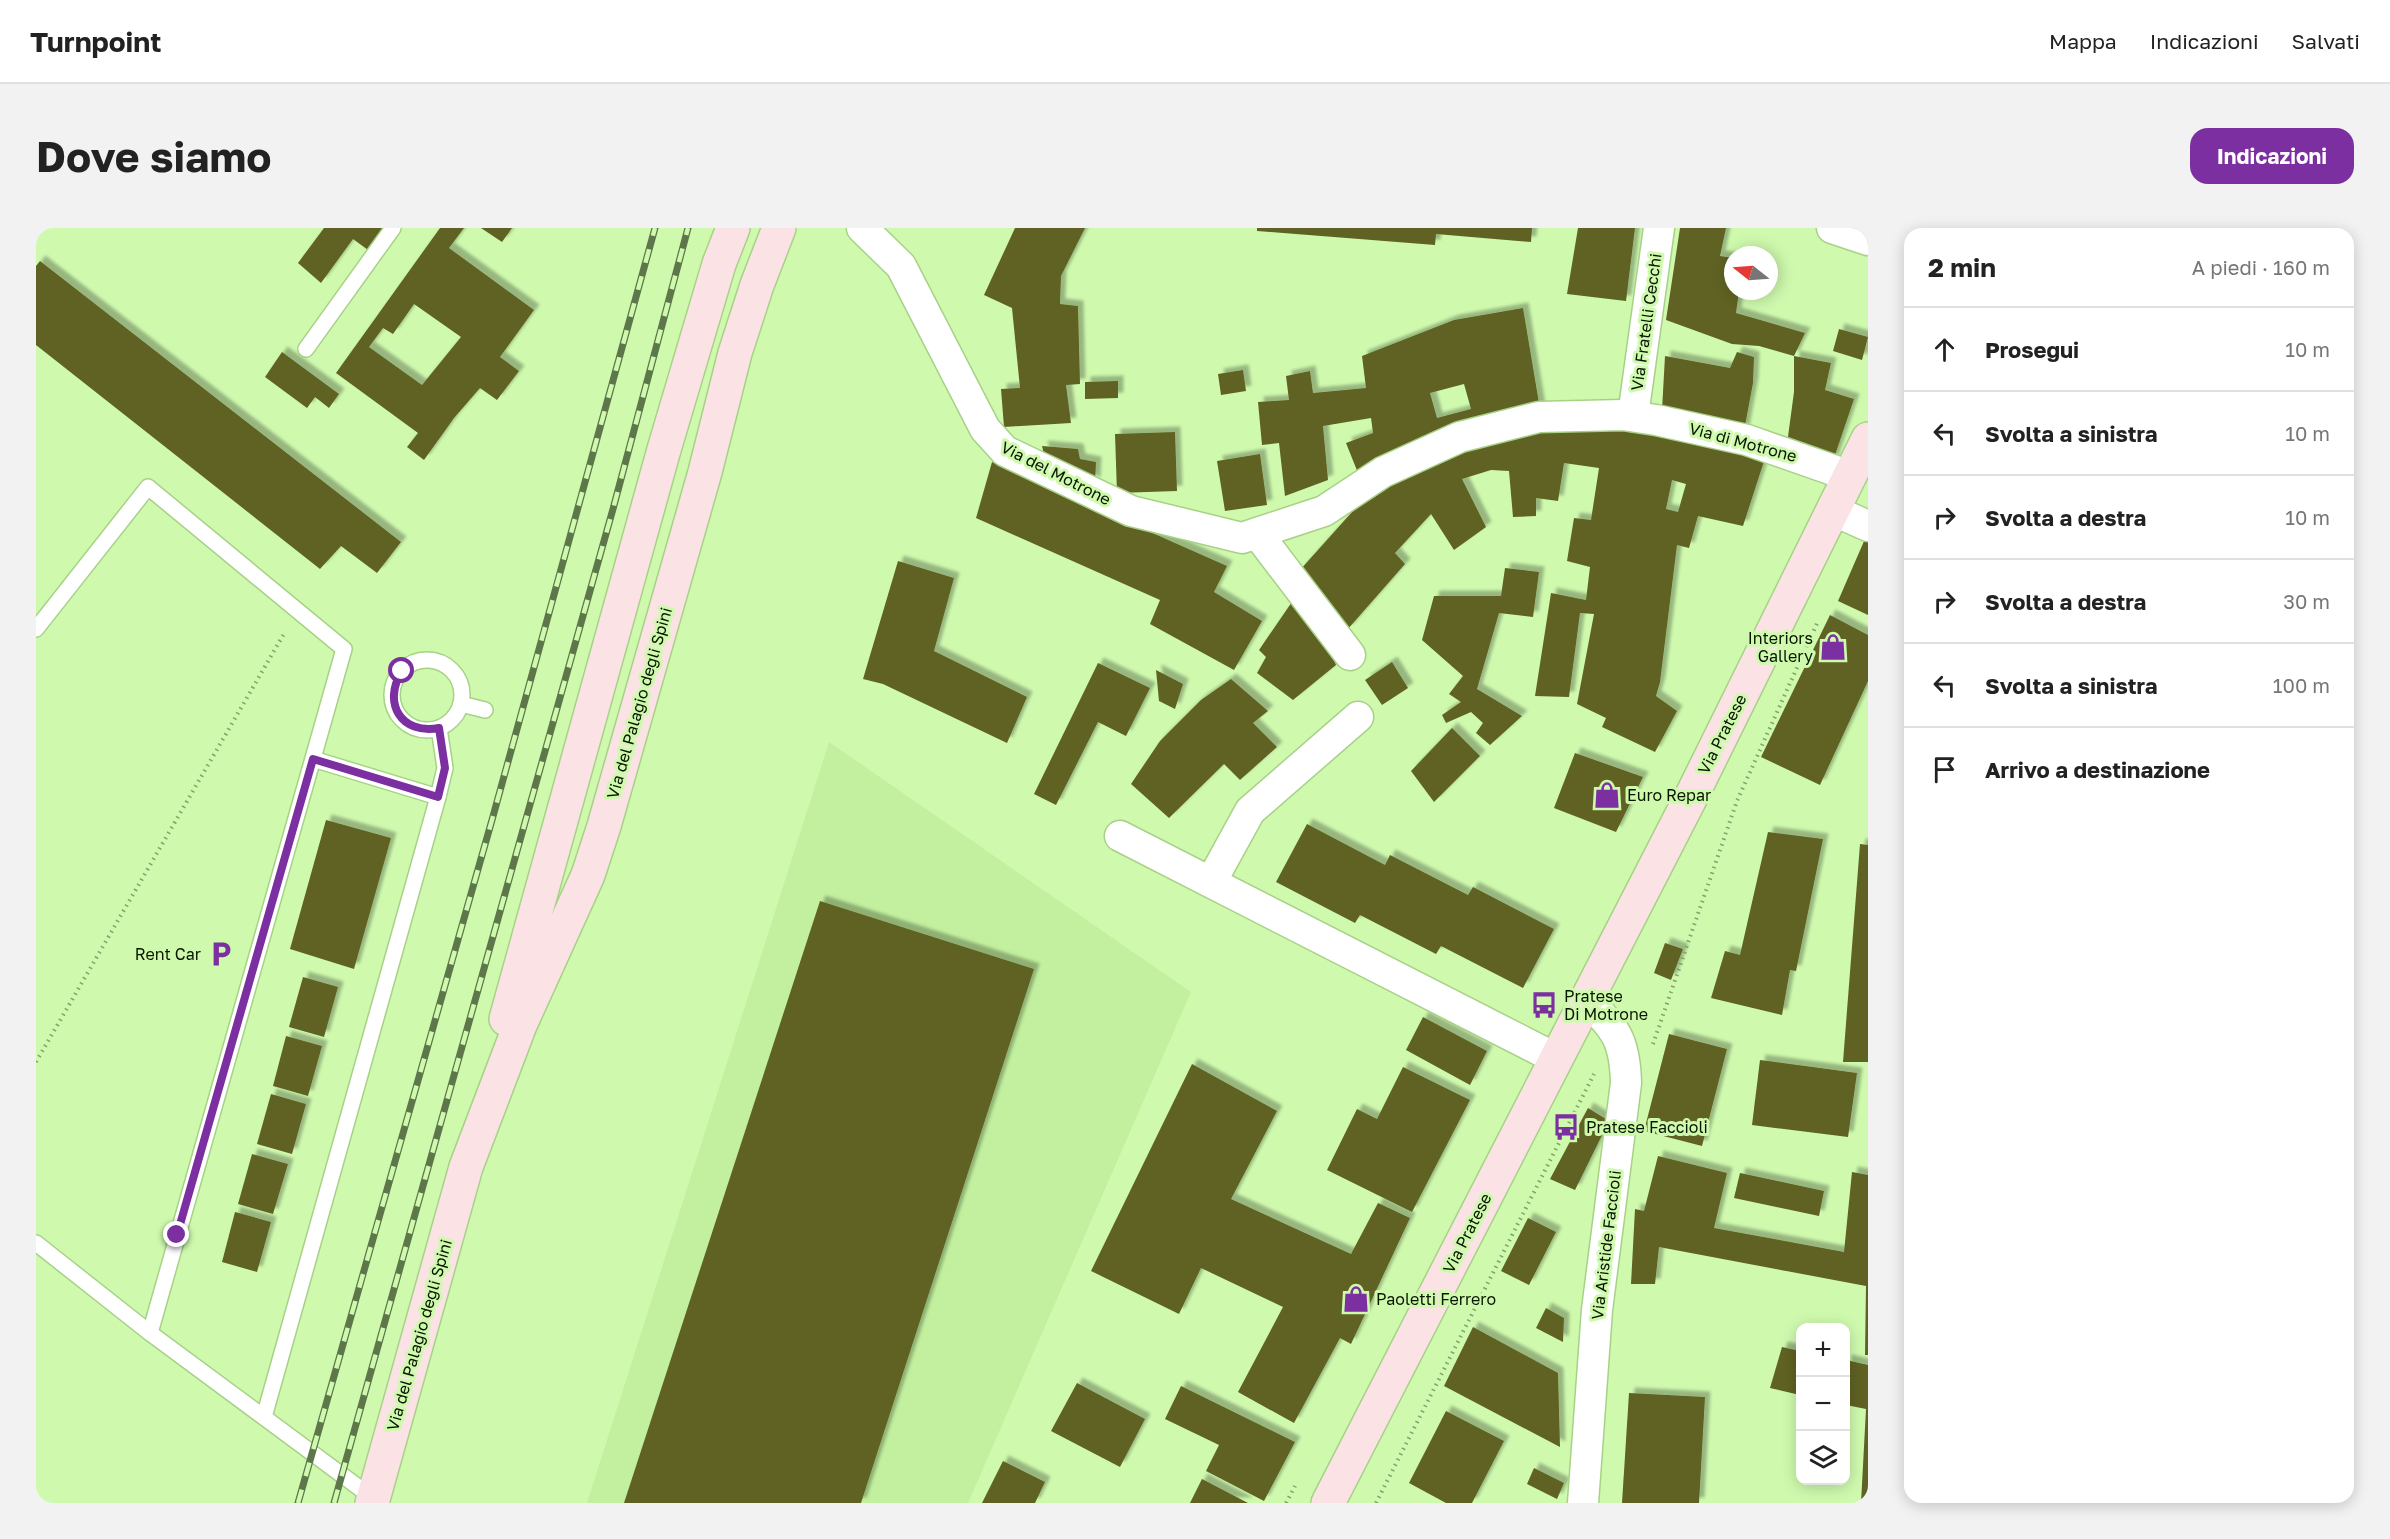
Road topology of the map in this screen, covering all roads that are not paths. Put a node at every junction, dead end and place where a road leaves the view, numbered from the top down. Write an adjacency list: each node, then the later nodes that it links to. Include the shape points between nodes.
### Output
1 (393, 228): 8 (lane)
2 (733, 228): 27 (main road, Via del Palagio degli Spini, via 579,724)
3 (778, 228): 27 (main road, Via del Palagio degli Spini, via 735,353 705,472 591,865 520,1025)
4 (862, 228): 14 (street, Via del Motrone, via 902,266 985,429 1005,451 1131,511 1242,538)
5 (1659, 228): 9 (street, Via Fratelli Cecchi)
6 (1832, 228): 7 (street)
7 (1868, 240)
8 (306, 349)
9 (1634, 416): 11 (street, Via di Motrone, via 1747,440); 14 (street, Via del Motrone, via 1539,417 1460,437 1383,472 1324,511)
10 (1868, 439): 11 (main road, Via Pratese)
11 (1850, 476): 12 (main road, Via Pratese)
12 (1832, 510): 13 (street); 25 (main road, Via Pratese)
13 (1868, 526)
14 (1257, 533): 16 (street)
15 (36, 629): 21 (lane, via 148,487 344,649)
16 (1350, 655)
17 (461, 704): 18 (lane); 20 (lane, via 449,723); 20 (lane, via 460,682 446,665 423,660 402,671 393,692 399,716 417,728)
18 (485, 710)
19 (1358, 717): 24 (street, via 1250,811)
20 (439, 728): 22 (lane, via 445,768)
21 (313, 759): 22 (lane); 29 (lane)
22 (438, 797): 30 (lane)
23 (1120, 836): 24 (street)
24 (1212, 882): 26 (street)
25 (1586, 1000): 26 (main road, Via Pratese); 33 (street, Via Aristide Faccioli, via 1616,1034 1623,1049 1626,1083 1597,1316)
26 (1557, 1059): 32 (main road, Via Pratese)
27 (466, 1167): 31 (main road, Via del Palagio degli Spini)
28 (36, 1243): 29 (lane)
29 (150, 1333): 30 (lane)
30 (264, 1417): 31 (lane)
31 (372, 1501)
32 (1328, 1503)
33 (1583, 1503)

